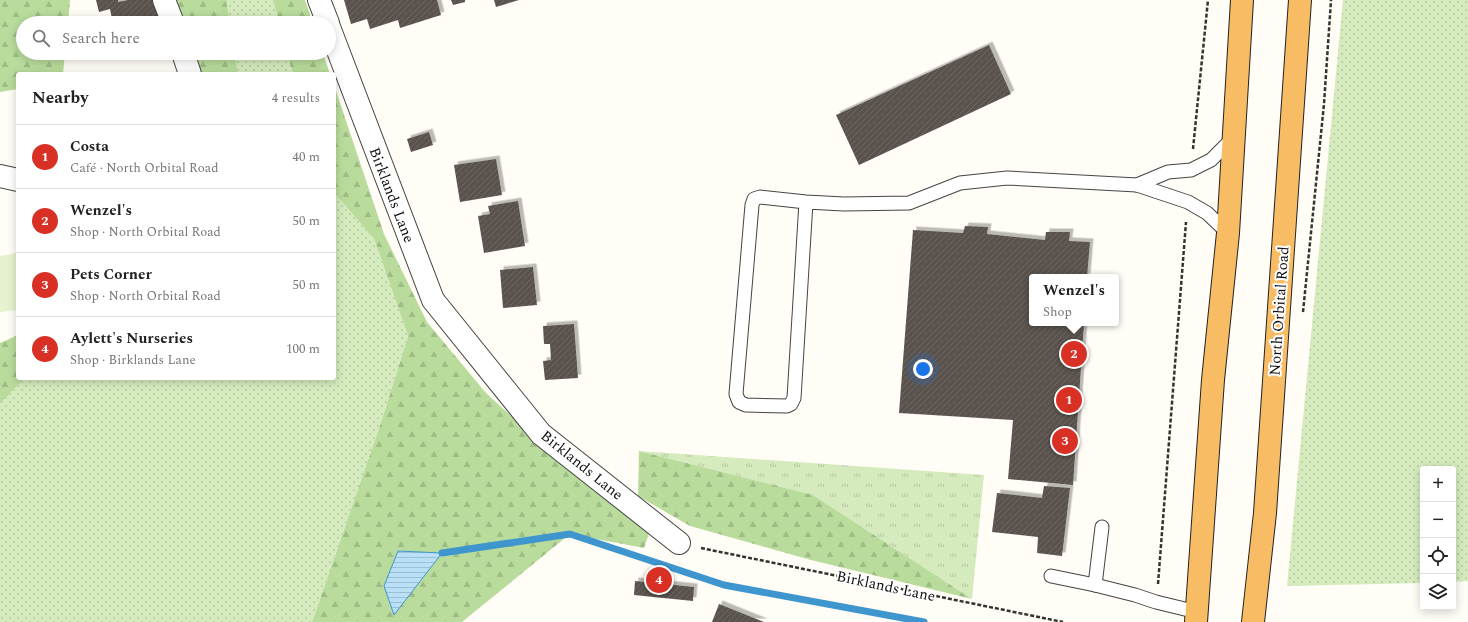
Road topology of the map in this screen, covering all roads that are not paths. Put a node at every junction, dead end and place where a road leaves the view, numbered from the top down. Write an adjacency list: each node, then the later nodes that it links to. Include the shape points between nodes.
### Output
1 (164, 0): 5 (street)
2 (319, 0): 6 (street)
3 (1242, 0): 10 (highway)
4 (1300, 0): 21 (highway, North Orbital Road, via 1265,513)
5 (170, 16)
6 (325, 16)
7 (336, 45): 17 (street, Birklands Lane, via 433,300 541,434)
8 (185, 60): 9 (street)
9 (189, 72)
10 (1233, 138): 13 (lane, via 1211,160 1191,170 1168,172); 15 (highway)
11 (0, 176): 12 (street)
12 (16, 180)
13 (1136, 185): 14 (lane, via 1006,178 960,183 909,203); 15 (lane, via 1188,202 1207,213)
14 (806, 202): 14 (lane, via 760,197 754,200 752,205 736,394 739,402 746,405 787,406 794,398)
15 (1228, 233): 20 (highway, via 1213,380)
16 (1102, 528): 19 (lane)
17 (678, 543)
18 (1051, 576): 19 (lane)
19 (1095, 585): 20 (lane, via 1156,602)
20 (1196, 617)
21 (1253, 622)

